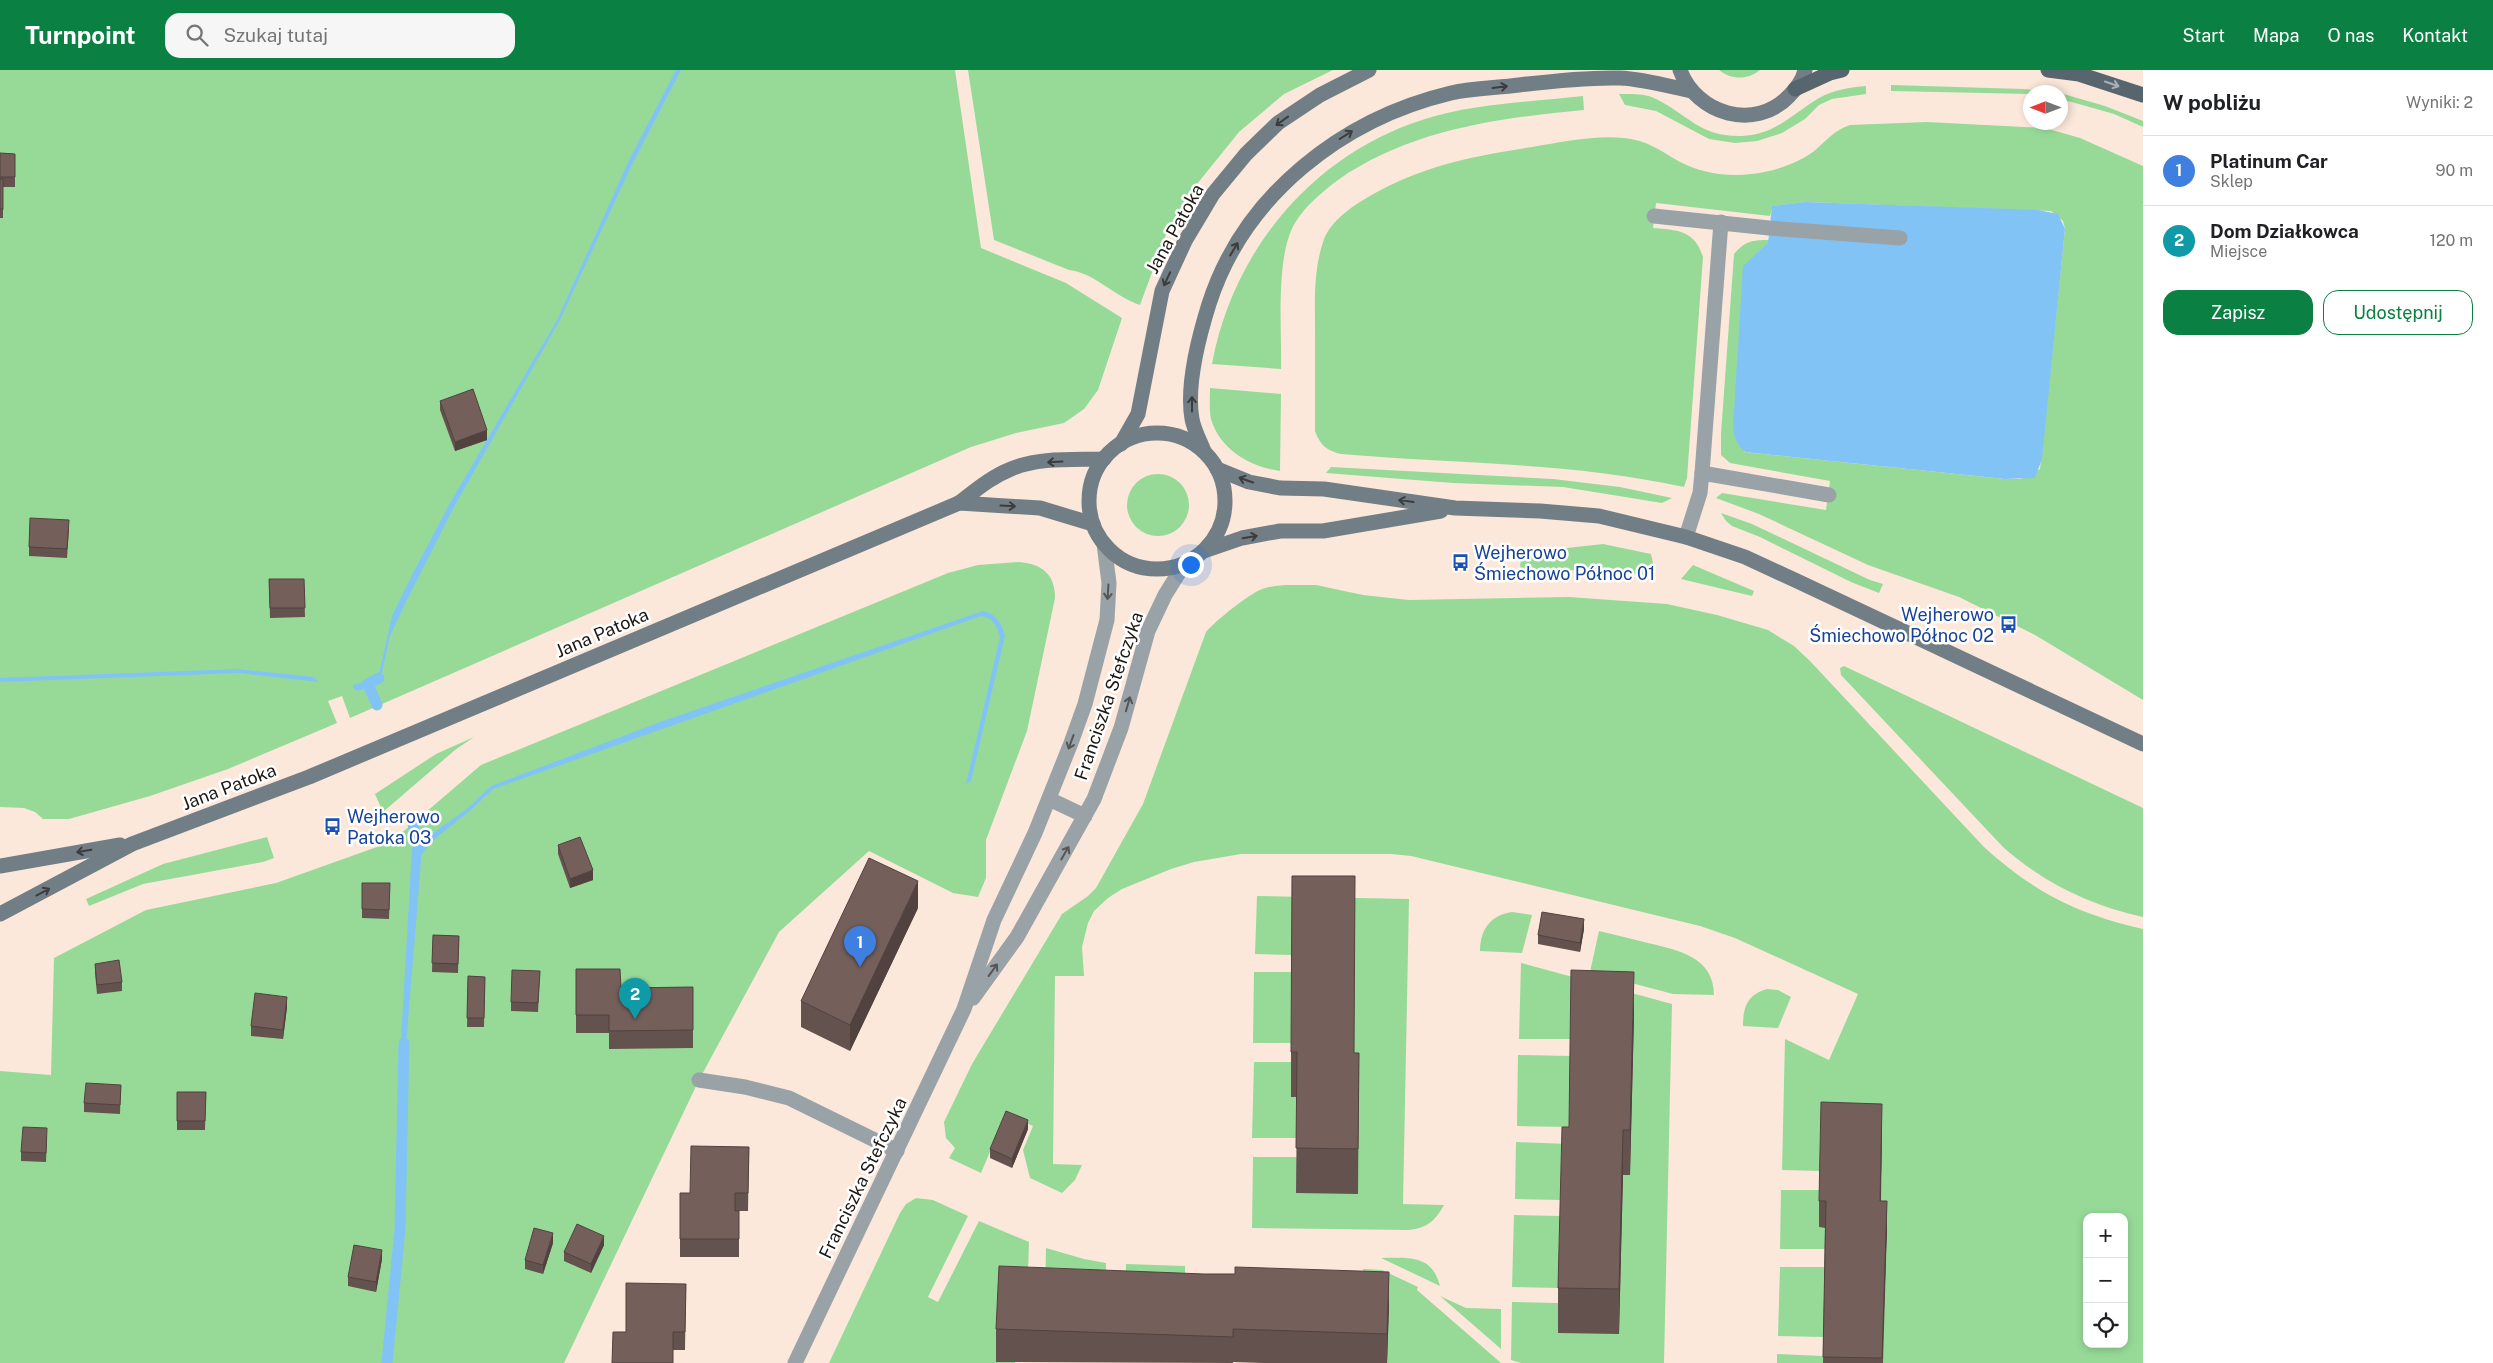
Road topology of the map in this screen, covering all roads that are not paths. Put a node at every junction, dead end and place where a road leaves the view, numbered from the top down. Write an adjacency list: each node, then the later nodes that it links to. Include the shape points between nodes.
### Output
1 (1369, 70): 12 (main road, Jana Patoka, one-way to 12, via 1320,95 1278,123 1246,154 1213,194 1185,241 1162,290 1138,414)
2 (1680, 70): 7 (main road)
3 (1805, 70): 6 (main road)
4 (1842, 70): 6 (main road)
5 (2048, 70): 8 (main road, one-way to 8, via 2078,74)
6 (1795, 90): 7 (main road, via 1772,108 1743,116 1714,109)
7 (1691, 91): 13 (main road, one-way to 7, via 1192,419 1192,385 1200,333 1214,288 1232,251 1283,183 1328,147 1375,119 1453,93 1541,82 1621,78)
8 (2143, 95)
9 (1654, 216): 10 (street)
10 (1720, 222): 11 (street); 16 (street)
11 (1900, 238)
12 (1121, 444): 13 (main road, via 1141,435 1164,433 1186,438); 14 (main road)
13 (1204, 451): 15 (main road)
14 (1104, 459): 18 (main road, one-way to 18, via 1036,462 1012,468 985,482); 20 (main road, via 1093,479 1090,501)
15 (1217, 469): 19 (main road, one-way to 15, via 1324,489 1280,488 1249,482); 23 (main road, via 1224,490 1224,512 1217,533)
16 (1702, 473): 17 (street); 21 (street, via 1700,493)
17 (1829, 495)
18 (959, 503): 20 (main road, Jana Patoka, one-way to 20, via 1040,508); 28 (main road, Jana Patoka, via 309,777)
19 (1455, 508): 21 (main road, via 1599,516); 23 (main road, one-way to 19, via 1242,538 1280,532 1323,531)
20 (1093, 524): 22 (main road)
21 (1686, 537): 25 (main road, via 1745,557)
22 (1104, 544): 24 (main road, via 1121,559 1141,568 1164,569); 26 (street, Franciszka Stefczyka, one-way to 26, via 1109,583 1107,620 1085,704)
23 (1204, 551): 24 (main road)
24 (1186, 564): 27 (street, Franciszka Stefczyka, one-way to 24, via 1121,728 1148,631 1165,595)
25 (2143, 744)
26 (1049, 799): 27 (street); 31 (street, Franciszka Stefczyka, via 994,920)
27 (1085, 816): 31 (street, Franciszka Stefczyka, one-way to 27, via 1017,937)
28 (132, 844): 29 (main road, Jana Patoka, one-way to 29); 30 (main road, Jana Patoka, one-way to 28)
29 (0, 866)
30 (0, 914)
31 (964, 1009): 33 (street, Franciszka Stefczyka)
32 (699, 1080): 33 (street, via 789,1098)
33 (897, 1151): 34 (street, Franciszka Stefczyka)
34 (795, 1363)

